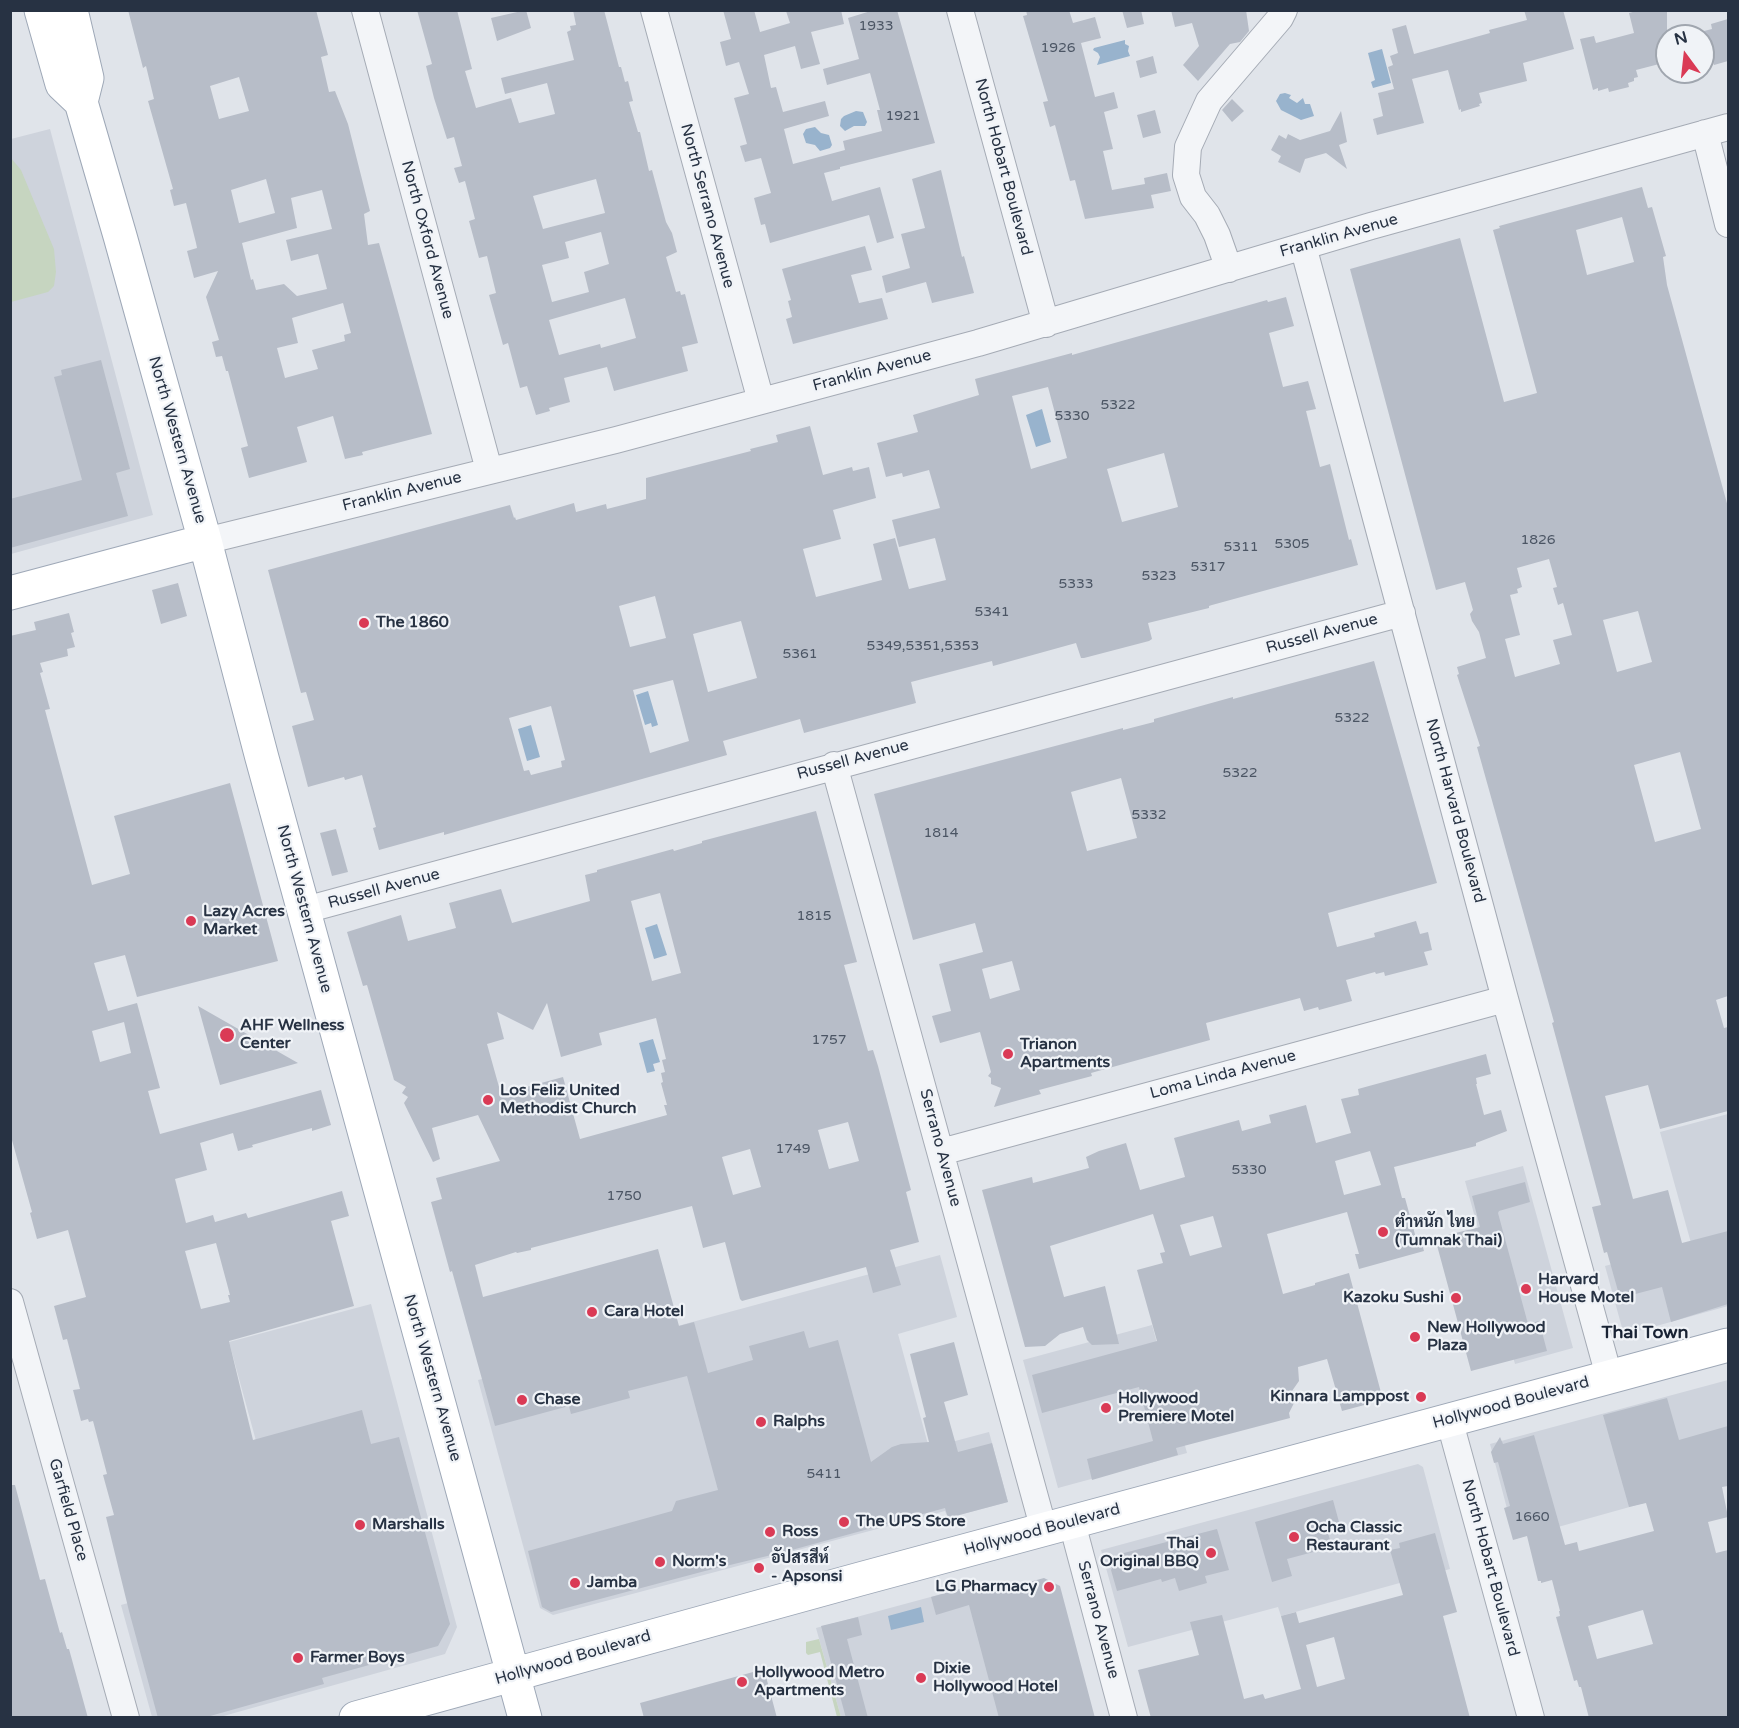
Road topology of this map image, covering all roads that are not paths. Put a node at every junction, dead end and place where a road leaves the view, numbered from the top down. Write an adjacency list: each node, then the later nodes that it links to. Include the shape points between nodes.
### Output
1 (41, 10): 7 (main road, North Western Avenue, via 62,84)
2 (71, 10): 7 (main road, North Western Avenue, via 87,78)
3 (365, 10): 14 (street, North Oxford Avenue)
4 (654, 10): 13 (street, North Serrano Avenue)
5 (960, 10): 12 (street, North Hobart Boulevard)
6 (1284, 10): 11 (street, via 1209,100 1188,147 1186,175 1193,197 1217,235)
7 (81, 102): 15 (main road, North Western Avenue)
8 (1716, 130): 9 (street); 10 (street, Franklin Avenue)
9 (1728, 224)
10 (1303, 246): 11 (street, Franklin Avenue); 17 (street, North Harvard Boulevard)
11 (1229, 269): 12 (street, Franklin Avenue)
12 (1046, 324): 13 (street, Franklin Avenue)
13 (761, 402): 14 (street, Franklin Avenue)
14 (489, 470): 15 (street, Franklin Avenue)
15 (205, 541): 16 (main road, Franklin Avenue); 19 (main road, North Western Avenue)
16 (10, 593)
17 (1402, 612): 18 (street, Russell Avenue); 20 (street, North Harvard Boulevard)
18 (834, 765): 19 (street, Russell Avenue); 21 (street, Serrano Avenue)
19 (305, 910): 27 (main road, North Western Avenue)
20 (1505, 999): 21 (street, Loma Linda Avenue); 24 (street, North Harvard Boulevard)
21 (941, 1152): 26 (street, Serrano Avenue)
22 (10, 1302): 28 (street, Garfield Place)
23 (1728, 1345): 24 (main road, Hollywood Boulevard)
24 (1609, 1376): 25 (main road, Hollywood Boulevard)
25 (1449, 1419): 26 (main road, Hollywood Boulevard); 32 (street, North Hobart Boulevard)
26 (1058, 1527): 27 (main road, Hollywood Boulevard); 31 (street, Serrano Avenue)
27 (514, 1675): 29 (main road, Hollywood Boulevard); 30 (main road, North Western Avenue)
28 (126, 1718)
29 (356, 1718)
30 (525, 1718)
31 (1124, 1718)
32 (1531, 1718)

